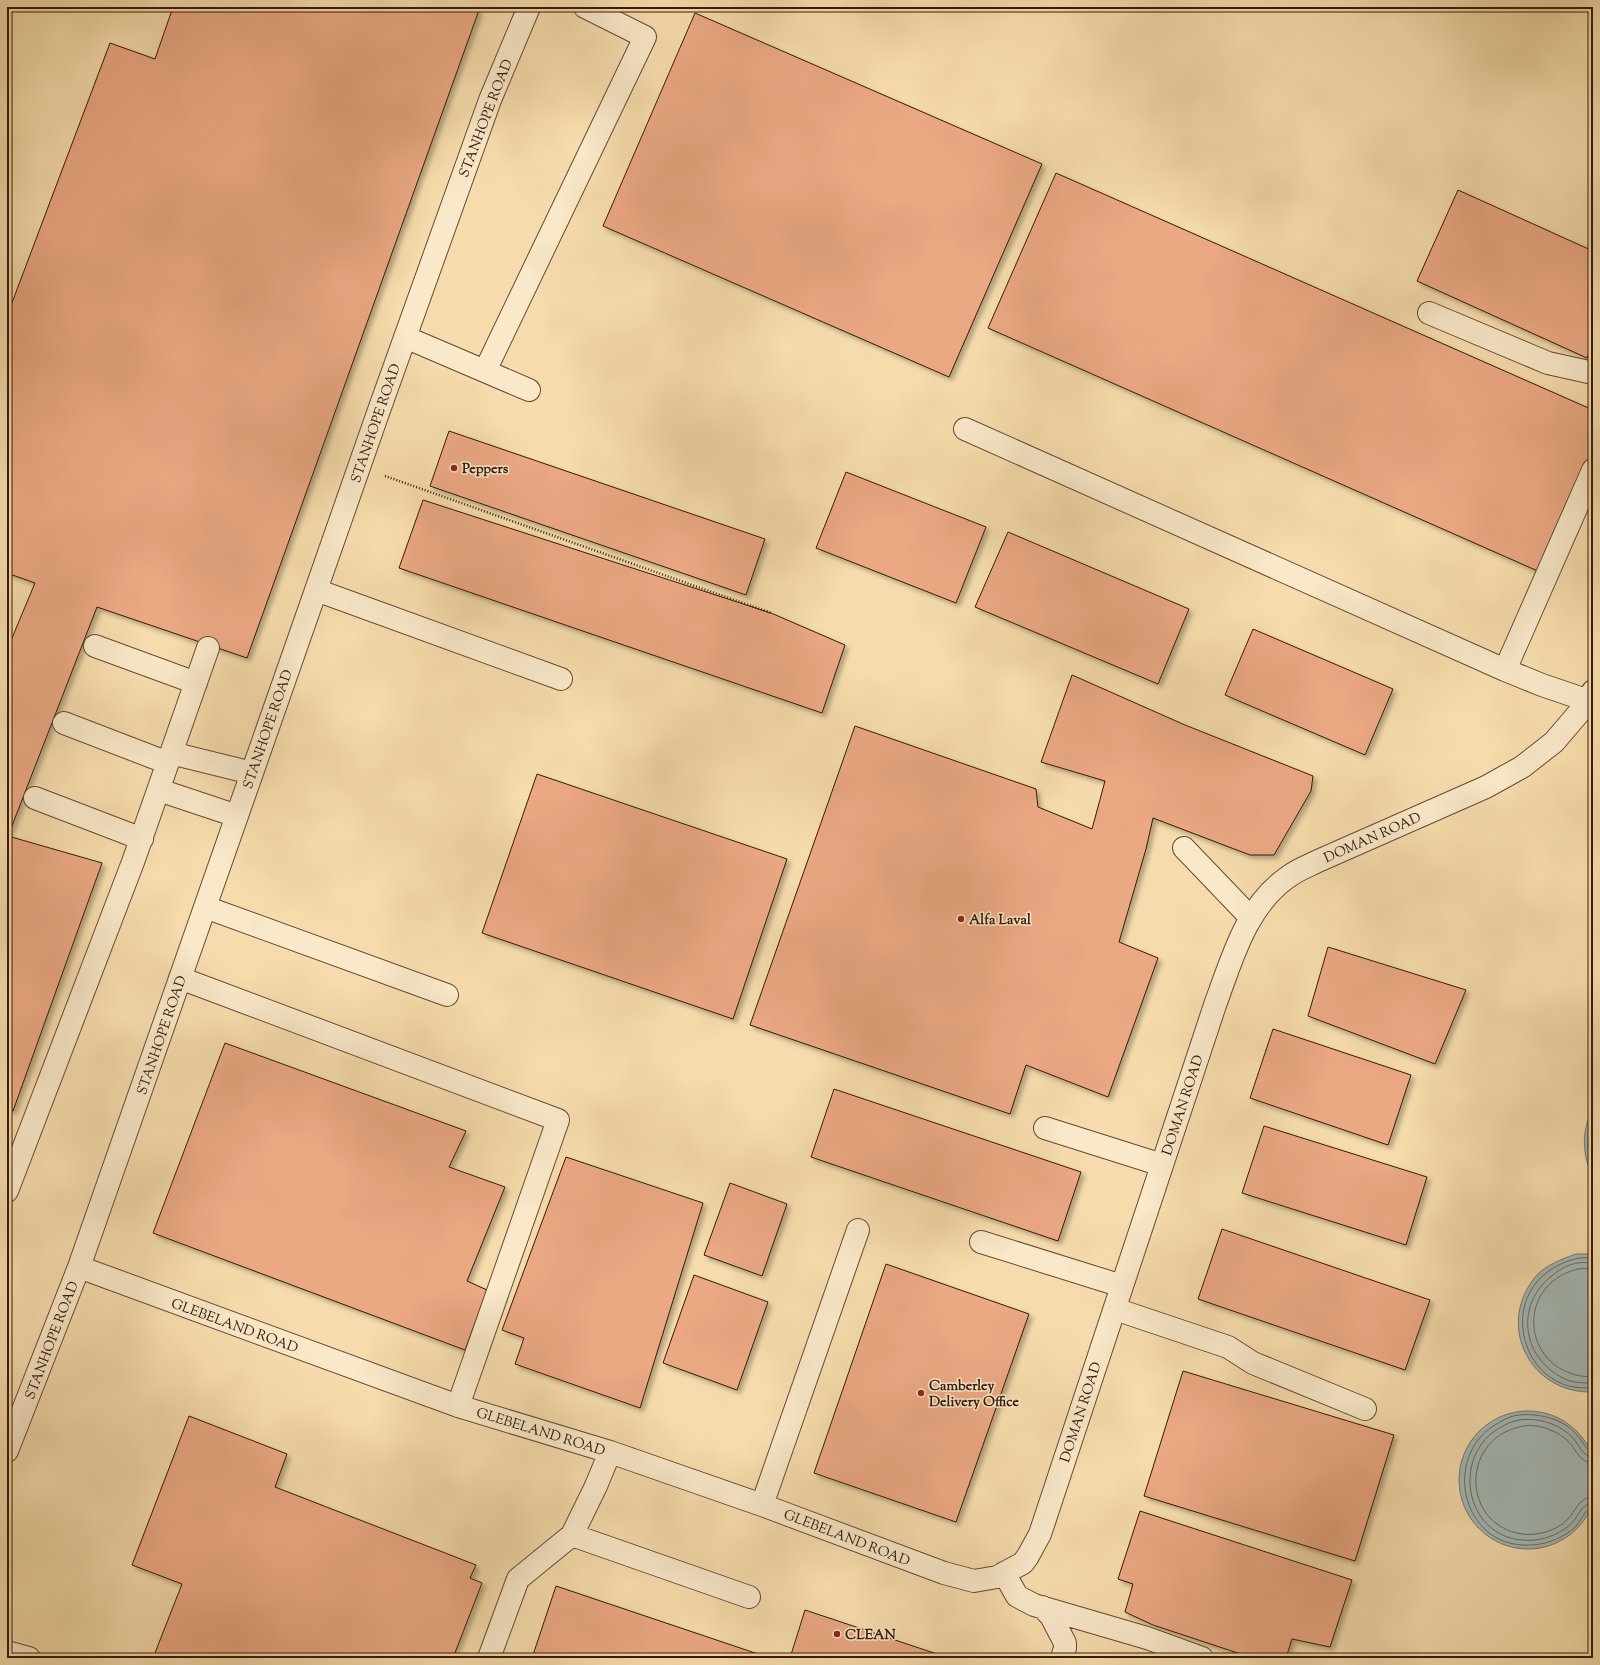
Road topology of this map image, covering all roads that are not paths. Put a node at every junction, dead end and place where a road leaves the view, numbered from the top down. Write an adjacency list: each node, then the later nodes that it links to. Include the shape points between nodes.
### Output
1 (529, 7): 4 (street, STANHOPE ROAD, via 490,100)
2 (585, 7): 5 (street, via 645,37)
3 (1429, 313): 6 (street, via 1548,363)
4 (405, 337): 5 (street); 10 (street, STANHOPE ROAD)
5 (485, 371): 7 (street)
6 (1593, 373)
7 (529, 390)
8 (965, 429): 13 (street)
9 (1593, 470): 13 (street)
10 (316, 590): 14 (street); 19 (street, STANHOPE ROAD)
11 (95, 646): 15 (street)
12 (208, 648): 15 (street)
13 (1505, 670): 16 (street, via 1542,685)
14 (562, 679)
15 (196, 684): 18 (street)
16 (1591, 696): 26 (street, DOMAN ROAD, via 1554,742 1522,767 1486,787 1297,871 1267,896)
17 (64, 723): 18 (street)
18 (170, 758): 19 (street); 20 (street)
19 (252, 773): 22 (street, STANHOPE ROAD)
20 (159, 790): 22 (street); 23 (street)
21 (35, 798): 23 (street)
22 (237, 816): 25 (street, STANHOPE ROAD)
23 (142, 839): 30 (street)
24 (1184, 848): 26 (street)
25 (205, 907): 27 (street, STANHOPE ROAD); 28 (street)
26 (1251, 918): 31 (street, DOMAN ROAD, via 1240,938 1215,1005)
27 (180, 978): 35 (street, STANHOPE ROAD); 38 (street, via 558,1120)
28 (447, 995)
29 (1045, 1128): 31 (street)
30 (14, 1155): 32 (street)
31 (1162, 1165): 36 (street, DOMAN ROAD)
32 (7, 1190)
33 (858, 1230): 42 (street)
34 (981, 1242): 36 (street)
35 (79, 1267): 38 (street, GLEBELAND ROAD); 40 (street, STANHOPE ROAD)
36 (1122, 1286): 37 (street, DOMAN ROAD)
37 (1115, 1309): 39 (street, via 1228,1347 1253,1363); 44 (street, DOMAN ROAD, via 1040,1534 1023,1563)
38 (458, 1406): 41 (street, GLEBELAND ROAD)
39 (1366, 1409)
40 (7, 1451)
41 (610, 1452): 42 (street, GLEBELAND ROAD); 43 (street)
42 (762, 1505): 44 (street, GLEBELAND ROAD, via 944,1573 974,1581 990,1579)
43 (572, 1535): 45 (street); 49 (street, via 518,1579)
44 (1004, 1573): 46 (street, via 1017,1596)
45 (749, 1597)
46 (1042, 1607): 50 (street, via 1051,1616 1065,1643); 51 (street, via 1147,1638)
47 (7, 1652): 48 (street)
48 (28, 1658)
49 (489, 1658)
50 (1062, 1658)
51 (1202, 1658)

